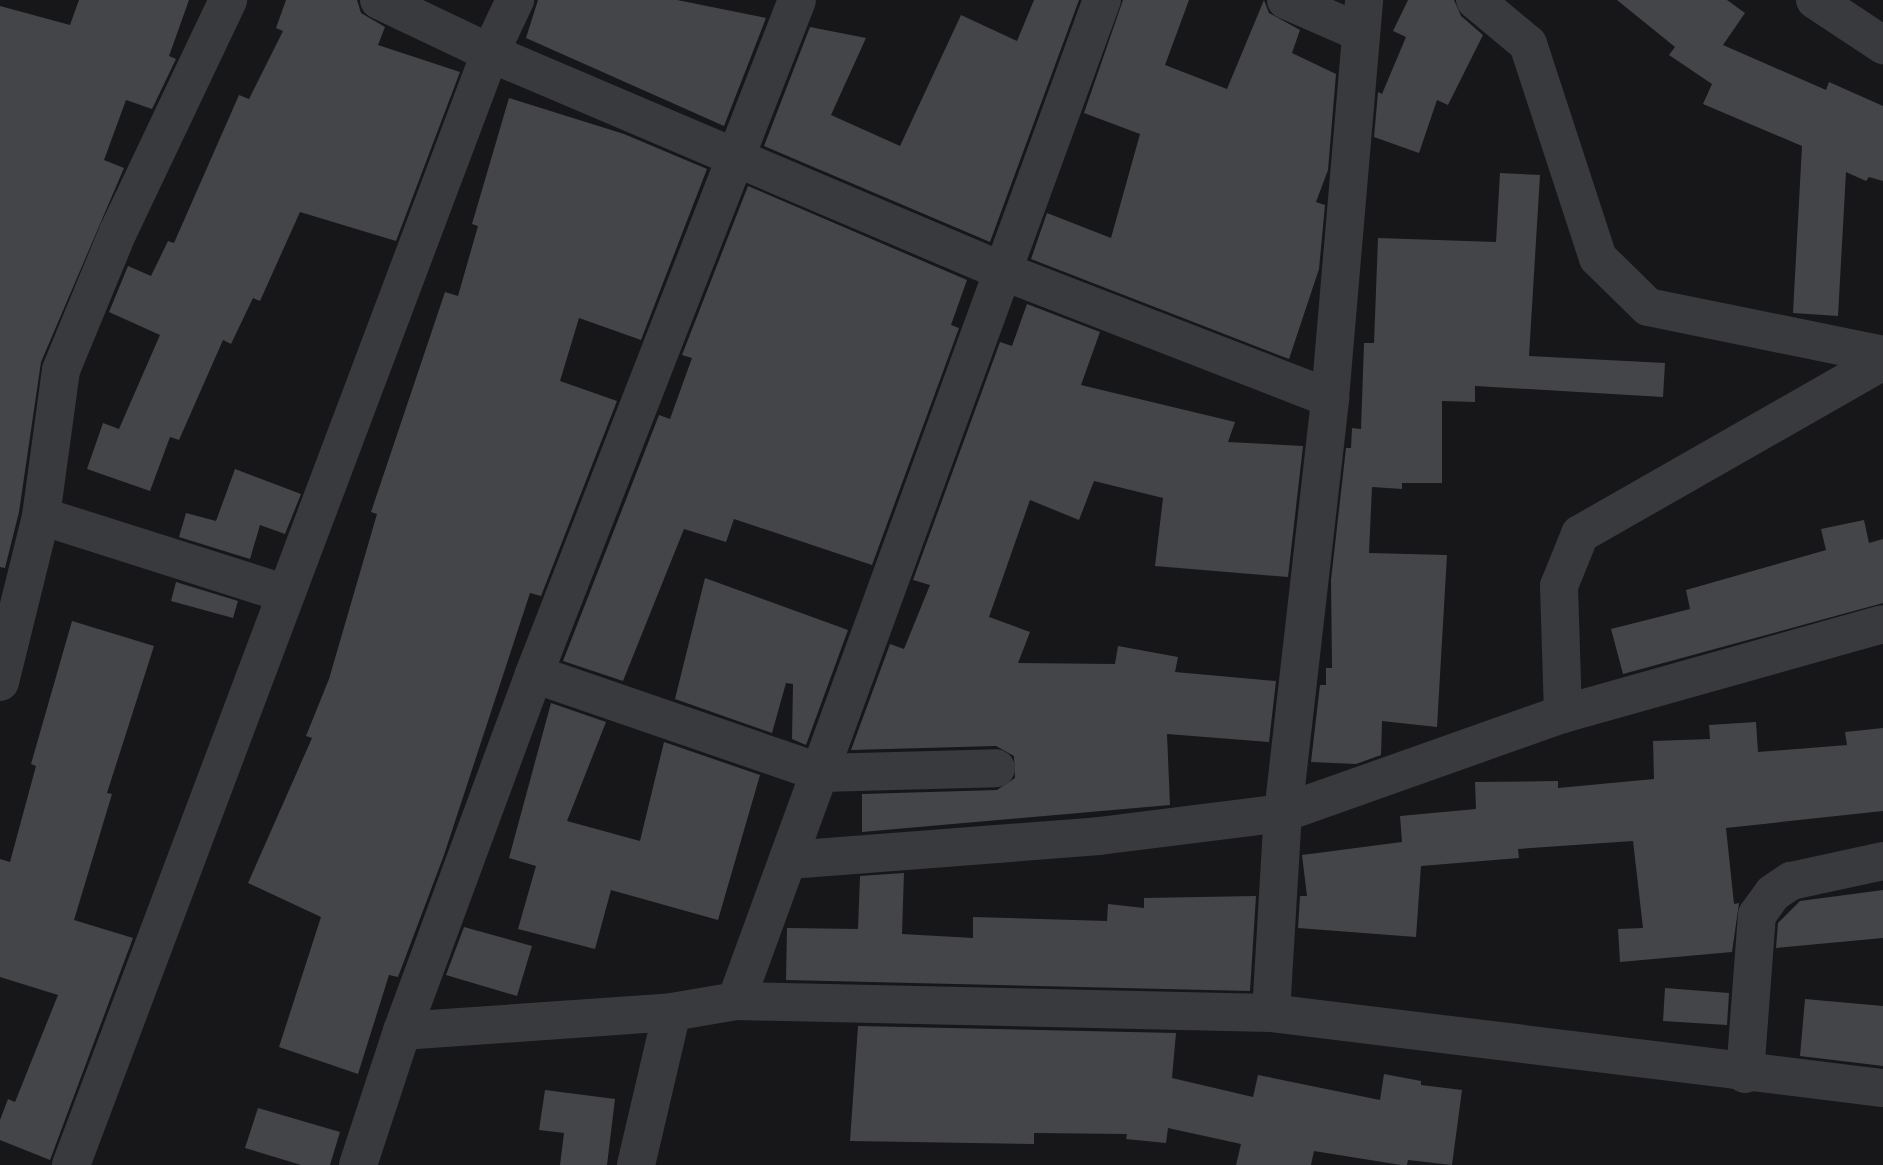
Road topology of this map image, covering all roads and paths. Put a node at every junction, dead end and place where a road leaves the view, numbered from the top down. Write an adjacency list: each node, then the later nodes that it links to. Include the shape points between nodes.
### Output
1 (228, 0): 17 (street, via 118,232 61,370)
2 (379, 0): 11 (street)
3 (515, 0): 11 (street)
4 (797, 0): 12 (street)
5 (1102, 0): 13 (street)
6 (1286, 0): 9 (street)
7 (1475, 0): 14 (street, via 1528,44 1598,258 1647,307)
8 (1815, 0): 10 (street)
9 (1363, 17): 16 (street)
10 (1883, 45)
11 (490, 53): 12 (street); 18 (street)
12 (733, 157): 13 (street); 20 (street)
13 (1002, 271): 16 (street); 24 (street)
14 (1883, 355)
15 (1883, 361): 22 (street, via 1580,534 1559,586)
16 (1330, 398): 25 (street)
17 (41, 516): 18 (street); 21 (street)
18 (285, 593): 34 (street)
19 (1883, 624): 22 (street)
20 (534, 674): 24 (street); 31 (street)
21 (0, 681)
22 (1563, 714): 25 (street)
23 (996, 768): 24 (street)
24 (822, 773): 26 (street)
25 (1283, 813): 26 (street, via 1099,836); 30 (street)
26 (789, 860): 28 (street)
27 (1883, 861): 32 (street, via 1791,881 1773,893 1757,915)
28 (736, 1001): 29 (street); 30 (street)
29 (672, 1012): 31 (street); 36 (street)
30 (1271, 1013): 32 (street)
31 (402, 1031): 35 (street)
32 (1745, 1074): 33 (street)
33 (1883, 1088)
34 (71, 1165)
35 (358, 1165)
36 (636, 1165)

